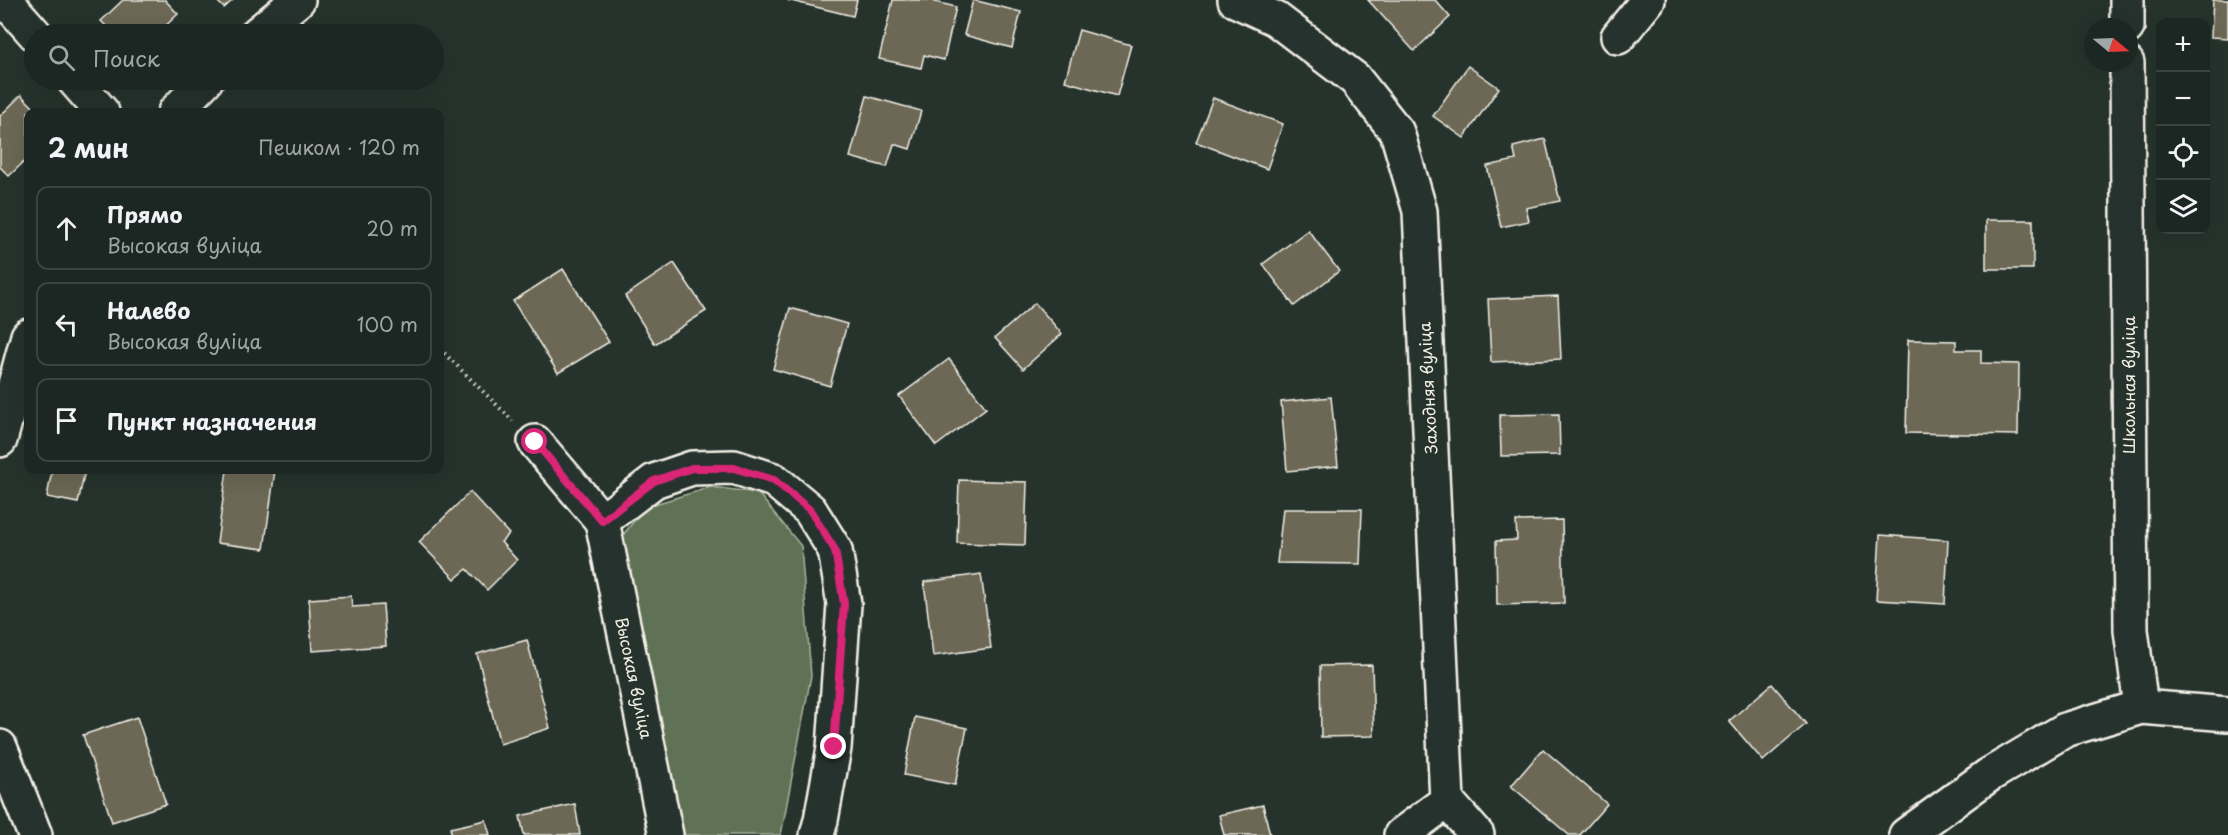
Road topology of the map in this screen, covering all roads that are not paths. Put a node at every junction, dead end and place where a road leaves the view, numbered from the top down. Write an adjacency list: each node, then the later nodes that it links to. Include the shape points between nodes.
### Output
1 (5, 0): 7 (street)
2 (298, 0): 8 (street)
3 (1235, 0): 22 (street, Заходняя вуліца, via 1276,19 1355,79 1397,132 1420,210)
4 (1648, 0): 9 (street)
5 (2127, 0): 6 (street)
6 (2127, 18)
7 (26, 24)
8 (269, 24)
9 (1618, 37)
10 (2127, 72): 19 (street, Школьная вуліца, via 2131,630)
11 (83, 90): 13 (street)
12 (197, 90): 14 (street)
13 (98, 108)
14 (182, 108)
15 (24, 351): 16 (street)
16 (0, 440)
17 (535, 442): 18 (street, Высокая вуліца)
18 (602, 521): 24 (street, Высокая вуліца); 25 (street, via 654,481 692,468 734,468 774,480 810,510 835,550 844,604 834,747)
19 (2141, 707): 20 (street); 28 (street, via 2065,730 1989,775)
20 (2228, 714)
21 (0, 747): 23 (street)
22 (1448, 801): 26 (street); 27 (street)
23 (35, 835)
24 (666, 835)
25 (817, 835)
26 (1401, 835)
27 (1477, 835)
28 (1906, 835)

